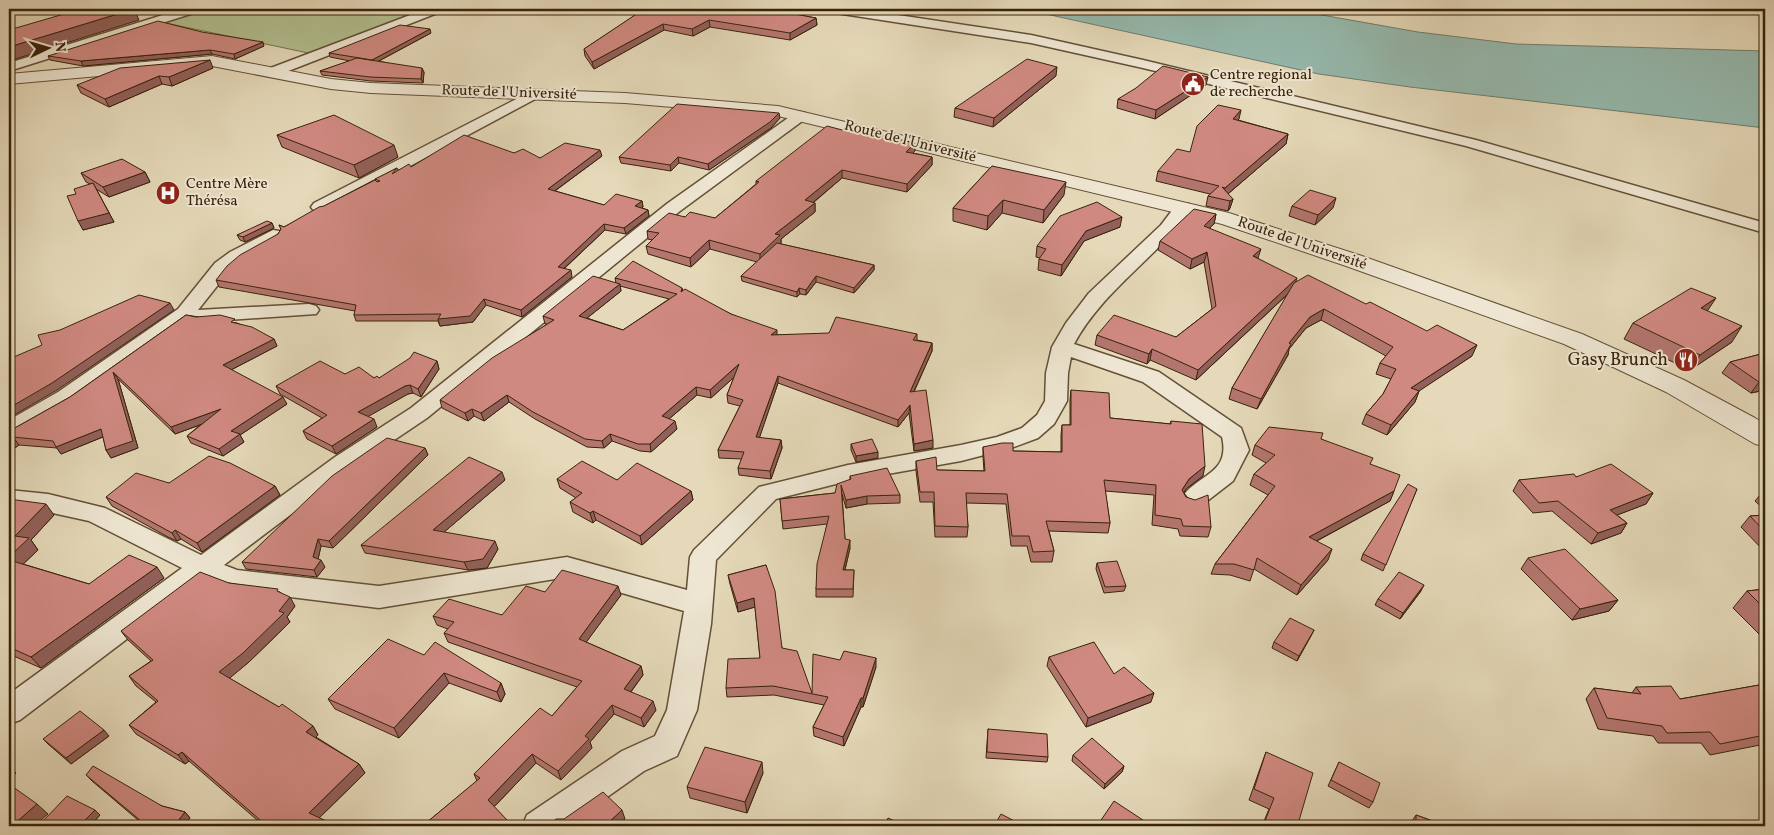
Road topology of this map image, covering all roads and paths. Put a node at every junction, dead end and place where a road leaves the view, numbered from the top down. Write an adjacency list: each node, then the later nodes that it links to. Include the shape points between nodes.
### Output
1 (193, 9): 4 (street)
2 (436, 9): 5 (street)
3 (836, 9): 11 (street, via 1031,40 1143,64 1471,143)
4 (9, 67)
5 (273, 72): 6 (street, Route de l'Université, via 212,61); 7 (street, Route de l'Université, via 371,88)
6 (9, 79)
7 (534, 94): 8 (street, Route de l'Université, via 727,105); 9 (street)
8 (800, 116): 10 (street, Route de l'Université); 20 (street, via 674,207 419,413 344,463)
9 (320, 207)
10 (1183, 208): 15 (street, via 1167,229 1096,297); 17 (street, Route de l'Université, via 1229,219 1573,339 1675,386)
11 (1765, 228)
12 (273, 236): 14 (street, via 222,267)
13 (309, 310): 14 (street, via 209,316)
14 (185, 313): 16 (street, via 66,397)
15 (1062, 347): 19 (street, via 1151,377 1234,432 1237,450 1225,475); 21 (street, via 1056,401 1046,419 1030,433 961,453 848,473 768,493 703,557)
16 (9, 430)
17 (1765, 437)
18 (9, 499): 20 (street, via 48,503 96,514)
19 (1193, 499)
20 (202, 567): 21 (street, via 235,580 379,597 567,567); 22 (street)
21 (698, 604): 23 (street, via 682,710 666,746 633,761)
22 (9, 711)
23 (539, 826)

